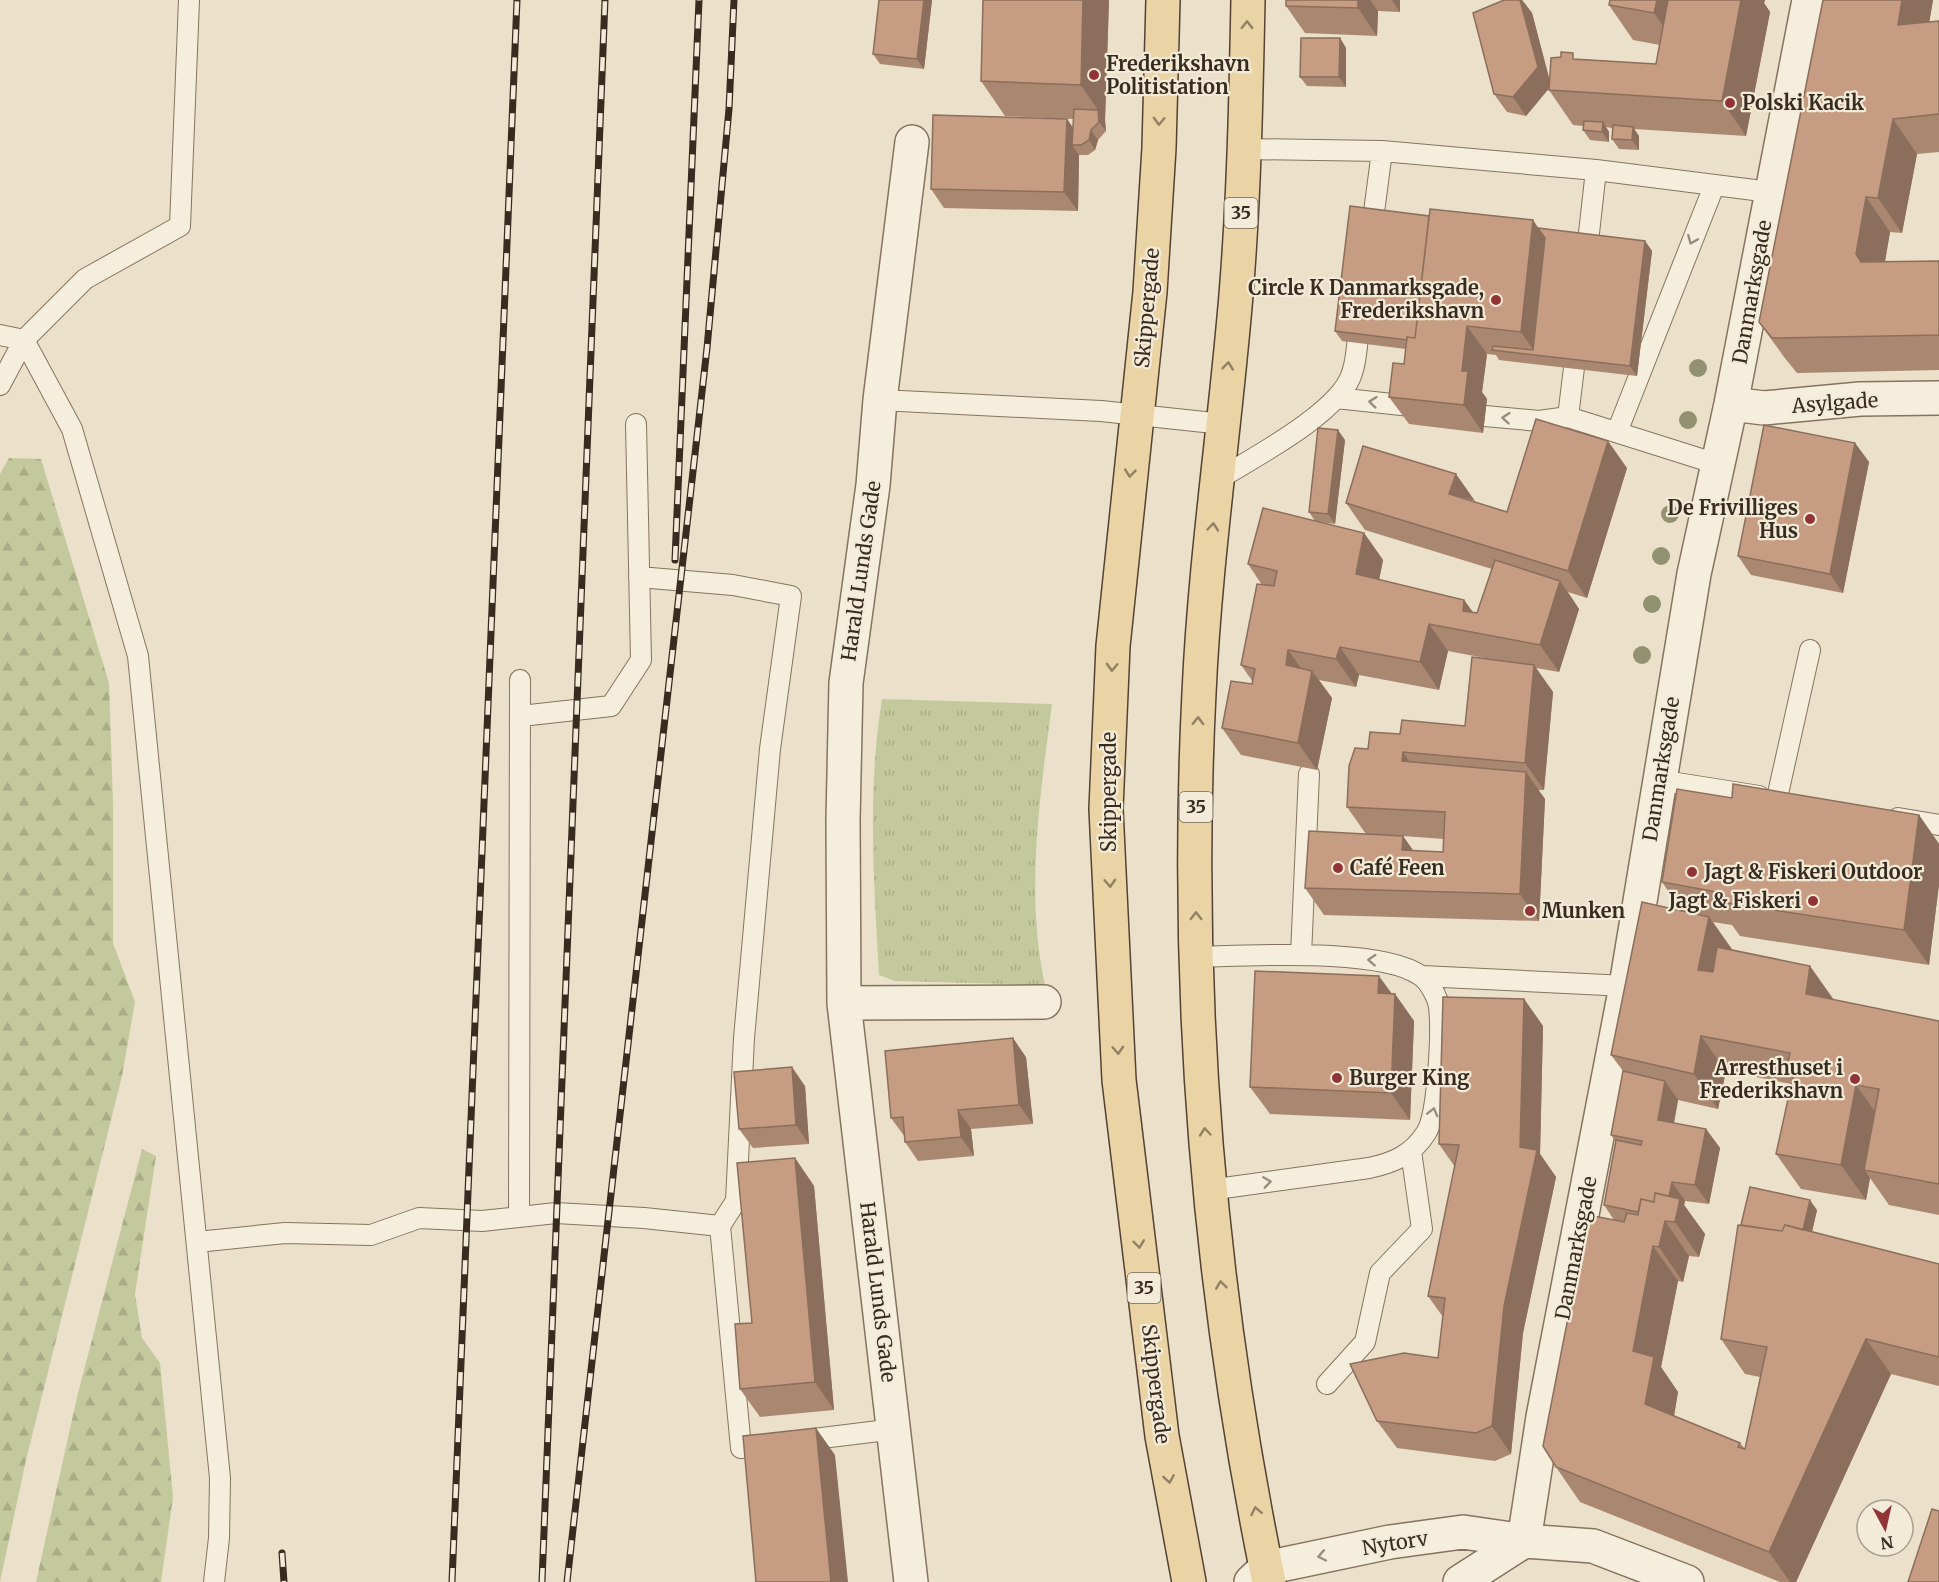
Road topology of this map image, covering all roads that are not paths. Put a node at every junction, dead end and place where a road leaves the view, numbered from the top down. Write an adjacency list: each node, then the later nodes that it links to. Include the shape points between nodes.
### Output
1 (189, 0): 16 (lane, via 180,226 85,279)
2 (1163, 0): 23 (main road, Skippergade / 35, one-way to 23, via 1151,281)
3 (1248, 0): 6 (main road, 35, one-way to 3)
4 (1809, 0): 10 (street, Danmarksgade)
5 (912, 142): 20 (street, Harald Lunds Gade)
6 (1245, 148): 7 (lane); 27 (main road, 35, one-way to 6)
7 (1382, 151): 8 (lane); 11 (lane)
8 (1596, 170): 9 (lane); 12 (lane)
9 (1714, 186): 10 (lane); 28 (lane, one-way to 28)
10 (1770, 192): 21 (street, Danmarksgade)
11 (1368, 257)
12 (1584, 276)
13 (1362, 304): 18 (lane, via 1352,374)
14 (1579, 323): 25 (lane)
15 (0, 335): 16 (lane)
16 (24, 340): 17 (lane); 51 (lane, via 72,429 138,656)
17 (0, 386)
18 (1336, 398): 22 (lane, one-way to 18); 30 (lane, via 1277,443)
19 (1939, 398): 21 (street, Asylgade, via 1860,399 1764,408)
20 (880, 400): 23 (lane); 46 (street, Harald Lunds Gade, via 873,485 846,683)
21 (1731, 404): 29 (street, Danmarksgade)
22 (1411, 406)
23 (1136, 415): 27 (lane); 59 (main road, Skippergade / 35, one-way to 59, via 1113,646 1106,808 1119,1080 1162,1436)
24 (1485, 416): 25 (lane, one-way to 24, via 1539,421)
25 (1568, 417): 28 (lane)
26 (636, 424): 31 (lane)
27 (1223, 424): 30 (main road, 35)
28 (1617, 432): 29 (lane)
29 (1717, 464): 36 (street, Danmarksgade)
30 (1216, 480): 42 (main road, 35, one-way to 30, via 1199,691)
31 (639, 577): 34 (lane, via 641,660 611,706); 50 (lane, via 733,585 791,596 770,749 744,1038 736,1201)
32 (1810, 650): 37 (lane)
33 (520, 680): 34 (lane)
34 (521, 716): 49 (lane)
35 (1309, 774): 41 (lane)
36 (1658, 780): 37 (lane); 44 (street, Danmarksgade)
37 (1777, 798): 38 (lane)
38 (1800, 802)
39 (1881, 816): 40 (lane)
40 (1939, 825)
41 (1301, 955): 42 (lane); 43 (lane, one-way to 41, via 1384,960)
42 (1195, 957): 48 (main road, 35, one-way to 42)
43 (1422, 976): 44 (lane); 47 (lane, one-way to 43, via 1426,1133 1436,1111 1440,1005)
44 (1626, 986): 54 (street, Danmarksgade, via 1543,1417)
45 (1044, 1002): 46 (street)
46 (844, 1003): 53 (street, Harald Lunds Gade)
47 (1411, 1151): 48 (lane, one-way to 47, via 1370,1168 1393,1162); 52 (lane, via 1422,1229 1380,1273 1365,1341)
48 (1209, 1190): 55 (main road, 35, one-way to 48)
49 (519, 1216): 50 (lane, via 556,1213); 51 (lane, via 482,1221 419,1218 371,1235 285,1233)
50 (720, 1226): 53 (lane, via 741,1449)
51 (196, 1242): 57 (lane, via 220,1478)
52 (1327, 1384)
53 (895, 1429): 58 (street, Harald Lunds Gade)
54 (1524, 1541): 55 (street, Nytorv, one-way to 55, via 1463,1532 1390,1542); 56 (street, Nytorv, via 1593,1546); 60 (street)
55 (1262, 1577)
56 (1671, 1579)
57 (214, 1582)
58 (911, 1582)
59 (1189, 1582)
60 (1460, 1582)

